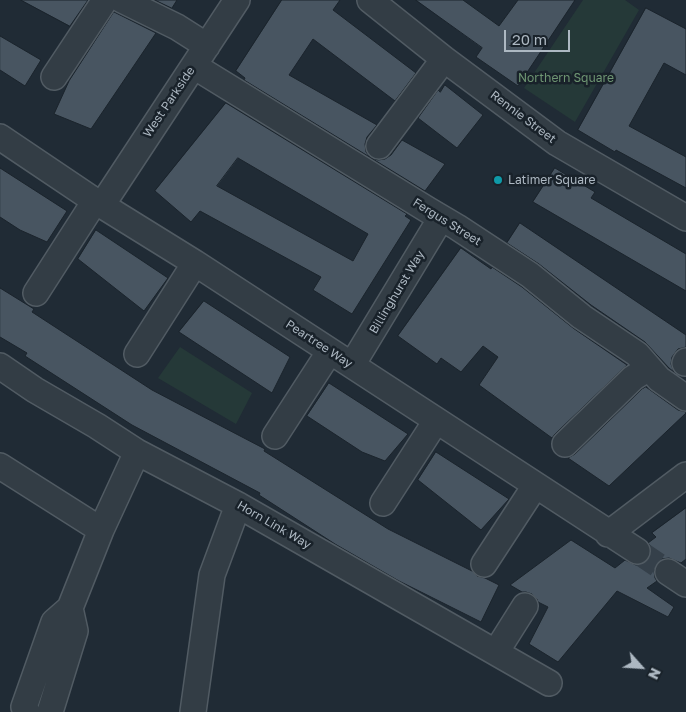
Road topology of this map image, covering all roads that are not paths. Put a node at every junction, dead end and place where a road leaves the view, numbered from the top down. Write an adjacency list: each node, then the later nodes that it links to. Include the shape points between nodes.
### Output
1 (106, 0): 7 (street)
2 (122, 0): 5 (street, Fergus Street, via 177,28)
3 (237, 0): 5 (street, West Parkside)
4 (370, 0): 6 (street, Rennie Street)
5 (200, 56): 10 (street, West Parkside); 11 (street, Fergus Street)
6 (444, 58): 9 (street); 12 (street, Rennie Street, via 557,143)
7 (54, 77)
8 (0, 137): 10 (street, Peartree Way)
9 (379, 146)
10 (99, 203): 13 (street, Peartree Way); 14 (street, West Parkside)
11 (441, 218): 17 (street, Billinghurst Way); 19 (street, Fergus Street, via 530,275 582,317 637,354)
12 (686, 218)
13 (195, 263): 15 (street, Peartree Way); 16 (street)
14 (36, 293)
15 (330, 351): 17 (street, Peartree Way); 22 (street)
16 (137, 354)
17 (352, 365): 21 (street, Peartree Way)
18 (0, 366): 24 (street, Horn Link Way)
19 (649, 368): 20 (street, Fergus Street, via 659,380); 23 (street, via 633,378)
20 (686, 398)
21 (436, 421): 27 (street, Peartree Way); 28 (street)
22 (275, 436)
23 (565, 444)
24 (137, 452): 29 (street, Horn Link Way); 30 (street)
25 (0, 466): 30 (street)
26 (686, 474): 31 (street)
27 (535, 486): 31 (street, Peartree Way); 33 (street)
28 (383, 503)
29 (248, 511): 36 (street, Horn Link Way); 40 (street, via 212,575)
30 (101, 530): 35 (street)
31 (608, 534): 32 (street, Peartree Way)
32 (637, 551)
33 (484, 564)
34 (525, 606): 36 (street)
35 (70, 608): 38 (street, via 54,622 24,707); 39 (street, via 75,631)
36 (496, 652): 37 (street, Horn Link Way)
37 (549, 682)
38 (27, 712)
39 (50, 712)
40 (193, 712)

